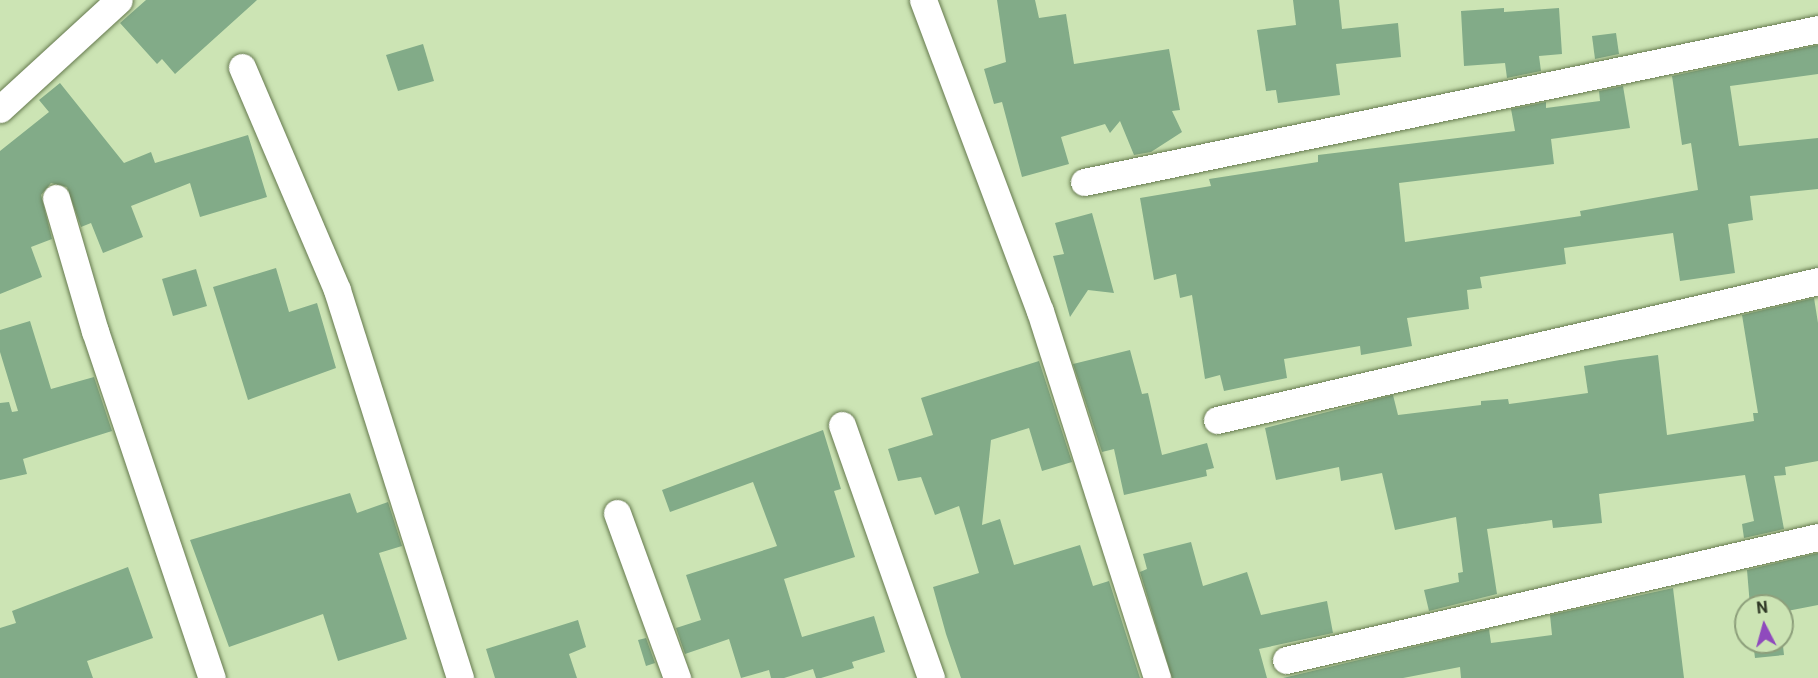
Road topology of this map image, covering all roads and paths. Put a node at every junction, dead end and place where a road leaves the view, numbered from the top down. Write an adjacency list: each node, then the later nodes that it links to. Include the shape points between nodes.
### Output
1 (119, 0): 5 (street)
2 (924, 0): 18 (street, via 1040,311)
3 (1818, 28): 6 (street)
4 (242, 67): 15 (street, via 337,290)
5 (0, 109)
6 (1084, 182)
7 (56, 198): 14 (street, via 95,331)
8 (1818, 281): 9 (street)
9 (1217, 420)
10 (842, 425): 17 (street)
11 (617, 513): 16 (street)
12 (1818, 537): 13 (street)
13 (1286, 660)
14 (212, 678)
15 (460, 678)
16 (677, 678)
17 (931, 678)
18 (1157, 678)

